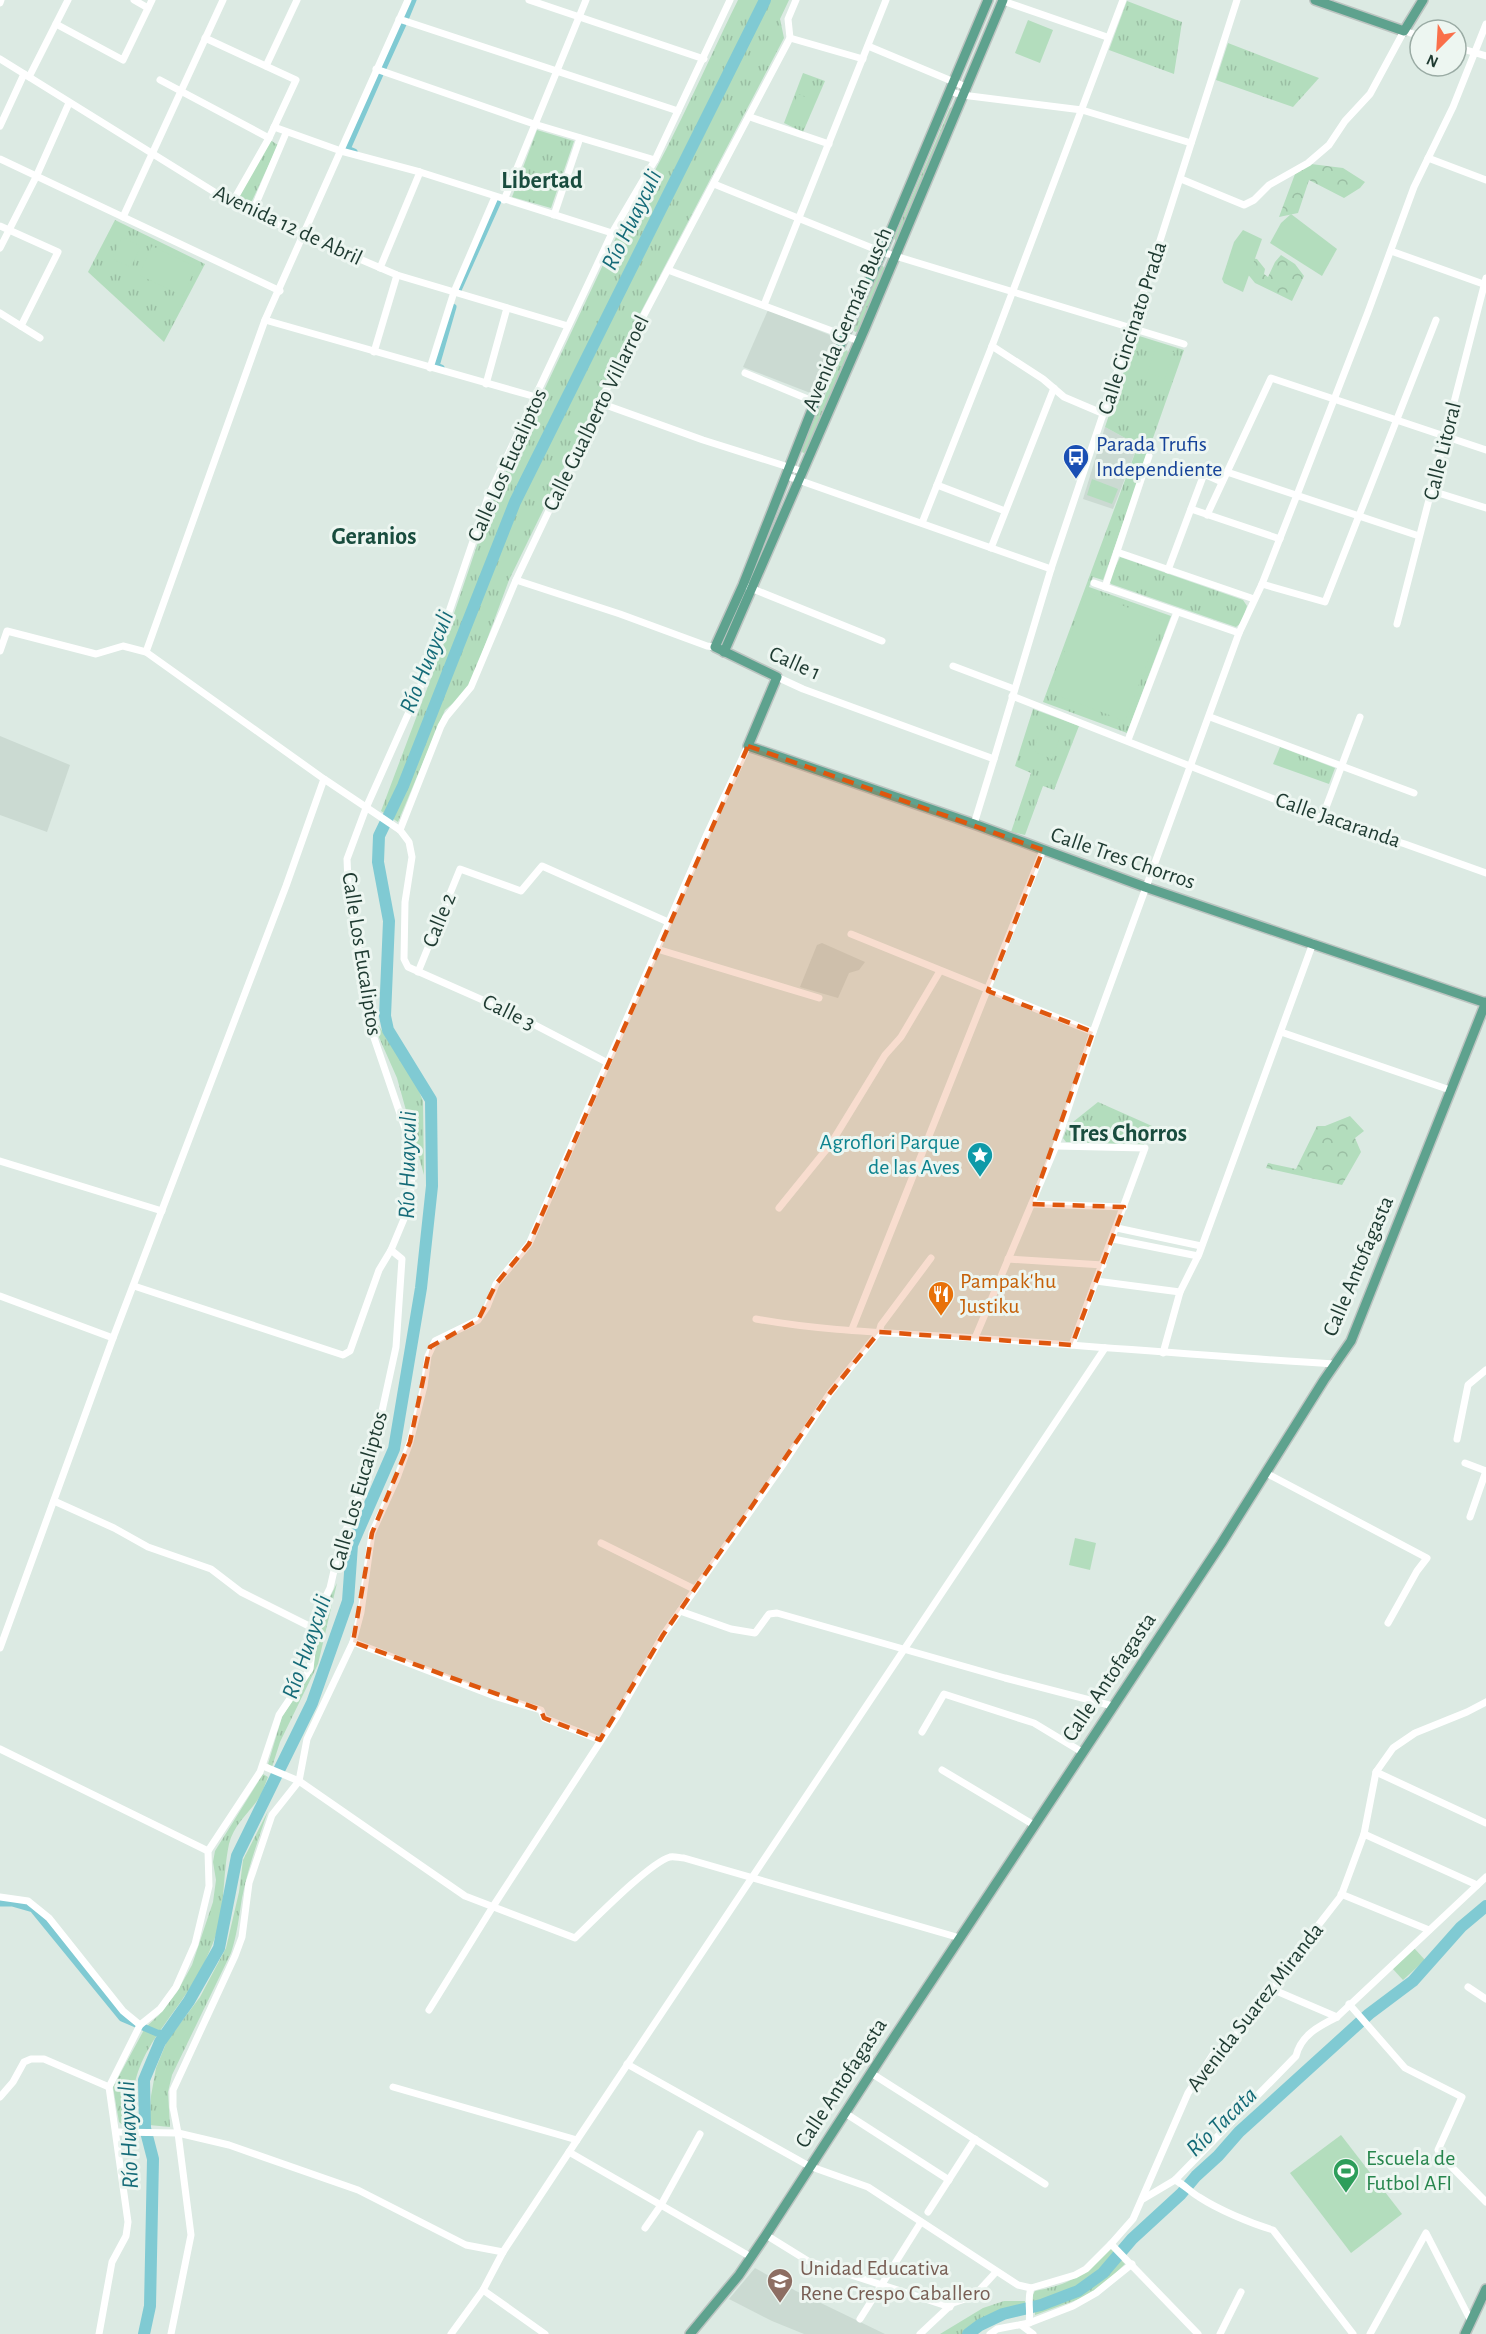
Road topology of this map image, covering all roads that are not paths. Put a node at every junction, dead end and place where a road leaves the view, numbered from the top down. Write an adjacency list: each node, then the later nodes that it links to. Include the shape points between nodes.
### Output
1 (68, 0): 21 (street)
2 (134, 0): 18 (street)
3 (152, 0): 18 (street)
4 (223, 0): 26 (street)
5 (297, 0): 35 (street)
6 (408, 0): 20 (street)
7 (529, 0): 19 (street)
8 (586, 0): 19 (street)
9 (730, 0): 33 (street, Calle Los Eucaliptos)
10 (796, 0): 27 (street, Calle Gualberto Villarroel, via 788,19)
11 (886, 0): 28 (street)
12 (988, 0): 40 (main road, Avenida Germán Busch)
13 (1003, 0): 25 (street); 43 (main road, Avenida Germán Busch)
14 (1123, 0): 25 (street)
15 (1237, 0): 55 (street, Calle Cincinato Prada)
16 (1315, 0): 23 (main road)
17 (1423, 0): 23 (main road)
18 (148, 8): 21 (street, via 123,60)
19 (579, 16): 33 (street); 37 (street)
20 (399, 19): 36 (street); 37 (street)
21 (56, 24): 38 (street)
22 (1486, 24): 30 (street)
23 (1404, 31): 24 (street); 64 (street, via 1370,94 1329,145 1308,163 1269,185 1254,200 1244,205)
24 (1408, 32)
25 (1107, 37): 46 (street)
26 (205, 38): 35 (street); 41 (street)
27 (790, 38): 34 (street); 48 (street, Calle Gualberto Villarroel)
28 (868, 46): 34 (street); 40 (street)
29 (1468, 50): 30 (street)
30 (1474, 52): 31 (street); 59 (street)
31 (1486, 56)
32 (0, 59): 38 (street, Avenida 12 de Abril)
33 (704, 59): 47 (street, Calle Los Eucaliptos)
34 (863, 59): 56 (street)
35 (266, 66): 51 (street, via 296,80)
36 (376, 69): 49 (street); 57 (street)
37 (555, 70): 47 (street); 49 (street)
38 (26, 75): 44 (street, Avenida 12 de Abril); 45 (street)
39 (160, 80): 41 (street)
40 (953, 81): 42 (main road, Avenida Germán Busch); 43 (street)
41 (181, 89): 53 (street); 58 (street)
42 (949, 91): 43 (street); 80 (main road, Avenida Germán Busch)
43 (964, 91): 46 (street); 81 (main road, Avenida Germán Busch)
44 (69, 103): 58 (street, Avenida 12 de Abril); 63 (street)
45 (3, 110): 50 (street)
46 (1082, 110): 55 (street); 86 (street)
47 (678, 111): 61 (street, Calle Los Eucaliptos)
48 (750, 117): 56 (street); 66 (street, Calle Gualberto Villarroel)
49 (534, 124): 54 (street); 68 (street)
50 (0, 126)
51 (274, 127): 52 (street); 53 (street)
52 (286, 133): 57 (street); 70 (street)
53 (269, 138): 69 (street)
54 (580, 138): 61 (street); 71 (street)
55 (1191, 143): 64 (street, Calle Cincinato Prada)
56 (829, 144): 73 (street)
57 (341, 151): 62 (street); 77 (street)
58 (152, 154): 69 (street, Avenida 12 de Abril); 72 (street)
59 (1428, 158): 65 (street); 79 (street)
60 (0, 159): 63 (street)
61 (655, 160): 76 (street, Calle Los Eucaliptos)
62 (420, 172): 67 (street); 82 (street)
63 (36, 177): 72 (street); 75 (street)
64 (1181, 179): 96 (street, Calle Cincinato Prada)
65 (1486, 180)
66 (714, 184): 73 (street); 83 (street, Calle Gualberto Villarroel)
67 (495, 197): 68 (street); 88 (street)
68 (504, 200): 71 (street)
69 (232, 203): 70 (street, Avenida 12 de Abril)
70 (252, 213): 77 (street, Avenida 12 de Abril)
71 (554, 215): 76 (street)
72 (123, 217): 87 (street)
73 (799, 219): 80 (street); 89 (street)
74 (0, 226): 75 (street)
75 (9, 230): 78 (street); 94 (street, via 58,252)
76 (612, 233): 95 (street, Calle Los Eucaliptos)
77 (304, 236): 82 (street, Avenida 12 de Abril); 87 (street)
78 (0, 248)
79 (1390, 251): 85 (street); 108 (street)
80 (882, 252): 81 (street); 97 (main road, Avenida Germán Busch)
81 (895, 256): 86 (street); 99 (main road, Avenida Germán Busch)
82 (380, 268): 84 (street, Avenida 12 de Abril)
83 (668, 270): 89 (street); 110 (street, Calle Gualberto Villarroel)
84 (397, 274): 88 (street, Avenida 12 de Abril); 102 (street)
85 (1485, 282): 113 (street, Calle Litoral)
86 (1012, 290): 96 (street); 101 (street)
87 (280, 291): 92 (street)
88 (454, 292): 90 (street, Avenida 12 de Abril); 103 (street)
89 (764, 306): 97 (street)
90 (507, 308): 95 (street, Avenida 12 de Abril); 105 (street)
91 (0, 313): 94 (street)
92 (265, 320): 102 (street); 147 (street)
93 (1436, 320): 112 (street)
94 (21, 326): 98 (street)
95 (568, 327): 107 (street, Calle Los Eucaliptos)
96 (1132, 328): 100 (street); 111 (street, Calle Cincinato Prada)
97 (844, 335): 99 (street); 109 (main road, Avenida Germán Busch)
98 (40, 338)
99 (859, 341): 118 (main road, Avenida Germán Busch)
100 (1184, 344)
101 (992, 346): 106 (street); 120 (street)
102 (375, 352): 103 (street)
103 (430, 368): 105 (street)
104 (745, 373): 109 (street)
105 (486, 384): 107 (street)
106 (1054, 388): 111 (street, via 1064,397); 125 (street)
107 (536, 397): 160 (street, Calle Los Eucaliptos, via 488,497 434,656)
108 (1335, 397): 112 (street); 117 (street, via 1271,378); 122 (street)
109 (815, 402): 116 (main road, Avenida Germán Busch)
110 (600, 403): 116 (street); 135 (street, Calle Gualberto Villarroel)
111 (1104, 414): 133 (street, Calle Cincinato Prada)
112 (1396, 420): 113 (street); 127 (street)
113 (1446, 436): 114 (street); 121 (street, Calle Litoral)
114 (1486, 450)
115 (1149, 456): 132 (street)
116 (788, 472): 118 (street); 138 (main road, Avenida Germán Busch)
117 (1227, 472): 119 (street); 122 (street)
118 (799, 475): 128 (street); 138 (main road, Avenida Germán Busch)
119 (1222, 482): 124 (street, via 1204,474); 126 (street)
120 (937, 485): 125 (street); 128 (street)
121 (1432, 490): 123 (street); 129 (street, Calle Litoral)
122 (1297, 495): 127 (street); 130 (street)
123 (1486, 508)
124 (1191, 509): 126 (street); 134 (street)
125 (1005, 511): 131 (street)
126 (1207, 515): 130 (street)
127 (1360, 517): 129 (street); 137 (street, via 1325,602)
128 (922, 523): 131 (street)
129 (1419, 536): 142 (street, Calle Litoral)
130 (1280, 539): 137 (street)
131 (991, 548): 133 (street)
132 (1117, 552): 134 (street); 139 (street)
133 (1051, 569): 150 (street, Calle Cincinato Prada)
134 (1168, 570): 140 (street)
135 (516, 579): 145 (street, Calle 1); 163 (street, Calle Gualberto Villarroel, via 471,687 441,726)
136 (1094, 583): 139 (street)
137 (1262, 584): 140 (street)
138 (747, 586): 144 (street); 145 (main road, Avenida Germán Busch)
139 (1105, 587): 141 (street)
140 (1254, 599): 143 (street)
141 (1177, 612): 143 (street); 153 (street)
142 (1397, 624)
143 (1239, 633): 151 (street)
144 (882, 640)
145 (719, 649): 149 (main road, Calle 1)
146 (0, 651): 147 (street, via 7,630 96,654 123,646)
147 (146, 652): 158 (street)
148 (952, 666): 150 (street, Calle Jacaranda)
149 (777, 677): 154 (main road); 155 (street, Calle 1)
150 (1013, 692): 153 (street, Calle Jacaranda); 155 (street, Calle Cincinato Prada)
151 (1210, 717): 156 (street); 157 (street)
152 (1360, 717): 157 (street)
153 (1128, 740): 156 (street, Calle Jacaranda)
154 (748, 746): 162 (main road, Calle Tres Chorros); 167 (street)
155 (994, 759): 162 (street)
156 (1191, 765): 161 (street, Calle Jacaranda); 166 (street)
157 (1340, 767): 159 (street); 161 (street)
158 (324, 779): 160 (street); 185 (street)
159 (1414, 793)
160 (366, 808): 163 (street); 189 (street, Calle Los Eucaliptos, via 347,859 348,882 370,1026 409,1140 413,1167 409,1207)
161 (1322, 818): 165 (street, Calle Jacaranda)
162 (974, 824): 164 (main road, Calle Tres Chorros)
163 (400, 830): 172 (street, Calle 3, via 409,842 412,857 405,902 404,959 408,967)
164 (1043, 850): 166 (main road, Calle Tres Chorros); 173 (street)
165 (1486, 873)
166 (1145, 887): 169 (main road, Calle Tres Chorros); 176 (street)
167 (668, 922): 170 (street); 172 (street, Calle 2, via 542,866 520,891 460,869)
168 (851, 934): 171 (street)
169 (1313, 943): 175 (main road, Calle Tres Chorros); 177 (street)
170 (657, 949): 174 (street); 178 (street)
171 (940, 971): 173 (street); 184 (street, via 830,1145)
172 (418, 972): 178 (street, Calle 3, via 510,1012)
173 (988, 991): 176 (street); 199 (street)
174 (819, 998)
175 (1486, 1003): 179 (main road, Calle Antofagasta)
176 (1093, 1032): 180 (street)
177 (1281, 1032): 179 (street); 188 (street)
178 (608, 1063): 219 (street, via 529,1244 496,1284 478,1320 430,1347 410,1442 372,1533)
179 (1450, 1090): 206 (main road, Calle Antofagasta, via 1367,1306)
180 (1056, 1146): 182 (street); 183 (street, via 1145,1148)
181 (0, 1161): 185 (street)
182 (1032, 1204): 183 (street); 192 (street)
183 (1124, 1207): 186 (street)
184 (778, 1208)
185 (162, 1211): 195 (street)
186 (1117, 1228): 187 (street); 188 (street)
187 (1113, 1239): 190 (street); 193 (street)
188 (1202, 1246): 190 (street)
189 (391, 1250): 195 (street, via 379,1270 351,1351 343,1355); 218 (street, Calle Los Eucaliptos, via 402,1259 396,1347 370,1466 339,1549 330,1588 316,1616)
190 (1198, 1256): 196 (street)
191 (931, 1258): 200 (street)
192 (1008, 1259): 193 (street); 202 (street)
193 (1103, 1265): 194 (street)
194 (1096, 1281): 196 (street); 203 (street)
195 (134, 1286): 201 (street)
196 (1180, 1292): 205 (street)
197 (0, 1296): 201 (street)
198 (756, 1319): 199 (street)
199 (852, 1329): 200 (street)
200 (879, 1332): 202 (street); 215 (street, via 830,1393)
201 (113, 1338): 212 (street)
202 (975, 1338): 203 (street)
203 (1072, 1346): 204 (street)
204 (1105, 1348): 205 (street); 221 (street)
205 (1163, 1353): 206 (street)
206 (1335, 1364): 211 (main road, Calle Antofagasta)
207 (1486, 1370): 208 (street, via 1468,1385)
208 (1457, 1439)
209 (1465, 1463): 210 (street)
210 (1486, 1471): 213 (street)
211 (1266, 1473): 217 (street, via 1427,1558); 223 (main road, Calle Antofagasta)
212 (54, 1501): 218 (street, via 148,1547 211,1569 241,1592); 220 (street)
213 (1470, 1517)
214 (601, 1543): 215 (street)
215 (694, 1589): 216 (street)
216 (680, 1611): 221 (street, via 755,1633 769,1614 777,1613); 225 (street)
217 (1388, 1623)
218 (315, 1629): 228 (street, Calle Los Eucaliptos, via 310,1669 279,1715)
219 (353, 1642): 225 (street, via 541,1710 544,1718); 231 (street, via 307,1739)
220 (0, 1648)
221 (903, 1650): 223 (street); 237 (street)
222 (1486, 1702): 230 (street, Avenida Suarez Miranda, via 1415,1733 1394,1748)
223 (1113, 1706): 227 (main road, Calle Antofagasta)
224 (922, 1732): 227 (street, via 944,1694 1034,1723)
225 (600, 1740): 241 (street)
226 (0, 1749): 235 (street)
227 (1082, 1752): 233 (main road, Calle Antofagasta)
228 (266, 1768): 231 (street); 235 (street, Calle Los Eucaliptos)
229 (942, 1770): 233 (street)
230 (1376, 1772): 232 (street); 234 (street, Avenida Suarez Miranda)
231 (296, 1780): 241 (street, via 444,1884); 258 (street, via 272,1815 249,1883 242,1937 173,2090)
232 (1486, 1823)
233 (1034, 1825): 243 (main road, Calle Antofagasta)
234 (1364, 1834): 238 (street); 239 (street, Avenida Suarez Miranda)
235 (208, 1851): 250 (street, via 209,1886 195,1944 176,1987 160,2009)
236 (1486, 1877): 238 (street)
237 (751, 1879): 241 (street, via 671,1857 626,1889 575,1938); 243 (street); 251 (street)
238 (1477, 1885): 242 (street)
239 (1341, 1894): 242 (street); 245 (street, Avenida Suarez Miranda, via 1278,1977)
240 (0, 1897): 250 (street, via 28,1900 49,1918 123,2011)
241 (492, 1908): 248 (street)
242 (1429, 1930): 247 (street)
243 (960, 1938): 252 (main road, Calle Antofagasta)
244 (1468, 1987): 246 (street)
245 (1274, 1990): 249 (street); 267 (street, Avenida Suarez Miranda, via 1228,2043 1214,2053 1188,2092)
246 (1486, 1999)
247 (1349, 2004): 249 (street); 268 (street, via 1406,2068 1462,2097 1438,2150)
248 (429, 2010)
249 (1337, 2018): 265 (street, via 1316,2028 1299,2045 1296,2056)
250 (140, 2025): 254 (street)
251 (627, 2064): 261 (street); 263 (street)
252 (871, 2073): 256 (main road, Calle Antofagasta); 260 (street)
253 (393, 2086): 261 (street)
254 (109, 2087): 255 (street, via 44,2060 31,2059 24,2062); 257 (street)
255 (0, 2097)
256 (845, 2113): 263 (main road, Calle Antofagasta); 264 (street)
257 (117, 2132): 258 (street); 289 (street, via 128,2222 126,2236 112,2262)
258 (178, 2133): 275 (street, via 230,2145 351,2187 455,2241); 290 (street, via 191,2235)
259 (700, 2134): 269 (street)
260 (975, 2139): 264 (street); 266 (street)
261 (577, 2140): 262 (street)
262 (569, 2152): 269 (street); 275 (street)
263 (809, 2166): 271 (street, via 868,2187); 273 (main road, Calle Antofagasta)
264 (949, 2180): 270 (street)
265 (1176, 2180): 267 (street); 299 (street, via 1199,2198 1273,2230)
266 (1045, 2184)
267 (1143, 2199): 274 (street, Avenida Suarez Miranda)
268 (1486, 2202)
269 (661, 2205): 272 (street); 276 (street)
270 (928, 2212)
271 (921, 2222): 278 (street); 279 (street)
272 (645, 2228)
273 (766, 2235): 276 (main road, Calle Antofagasta); 279 (street, via 808,2260)
274 (1113, 2247): 277 (street); 280 (street, Avenida Suarez Miranda, via 1075,2275)
275 (504, 2252): 282 (street)
276 (751, 2257): 293 (main road, Calle Antofagasta)
277 (1132, 2264): 286 (street, via 1073,2306); 297 (street)
278 (996, 2272): 280 (street); 284 (street, via 974,2296)
279 (882, 2285): 284 (street); 285 (street)
280 (1031, 2288): 286 (street)
281 (1486, 2289): 287 (main road)
282 (483, 2290): 291 (street); 292 (street)
283 (1242, 2292): 298 (street)
284 (950, 2307): 294 (street)
285 (860, 2319)
286 (1030, 2319): 288 (street)
287 (1471, 2320): 300 (street, via 1426,2233); 301 (main road)
288 (1021, 2325): 295 (street); 296 (street)
289 (99, 2334)
290 (171, 2334)
291 (451, 2334)
292 (544, 2334)
293 (690, 2334)
294 (920, 2334)
295 (990, 2334)
296 (1033, 2334)
297 (1198, 2334)
298 (1220, 2334)
299 (1353, 2334)
300 (1370, 2334)
301 (1465, 2334)

